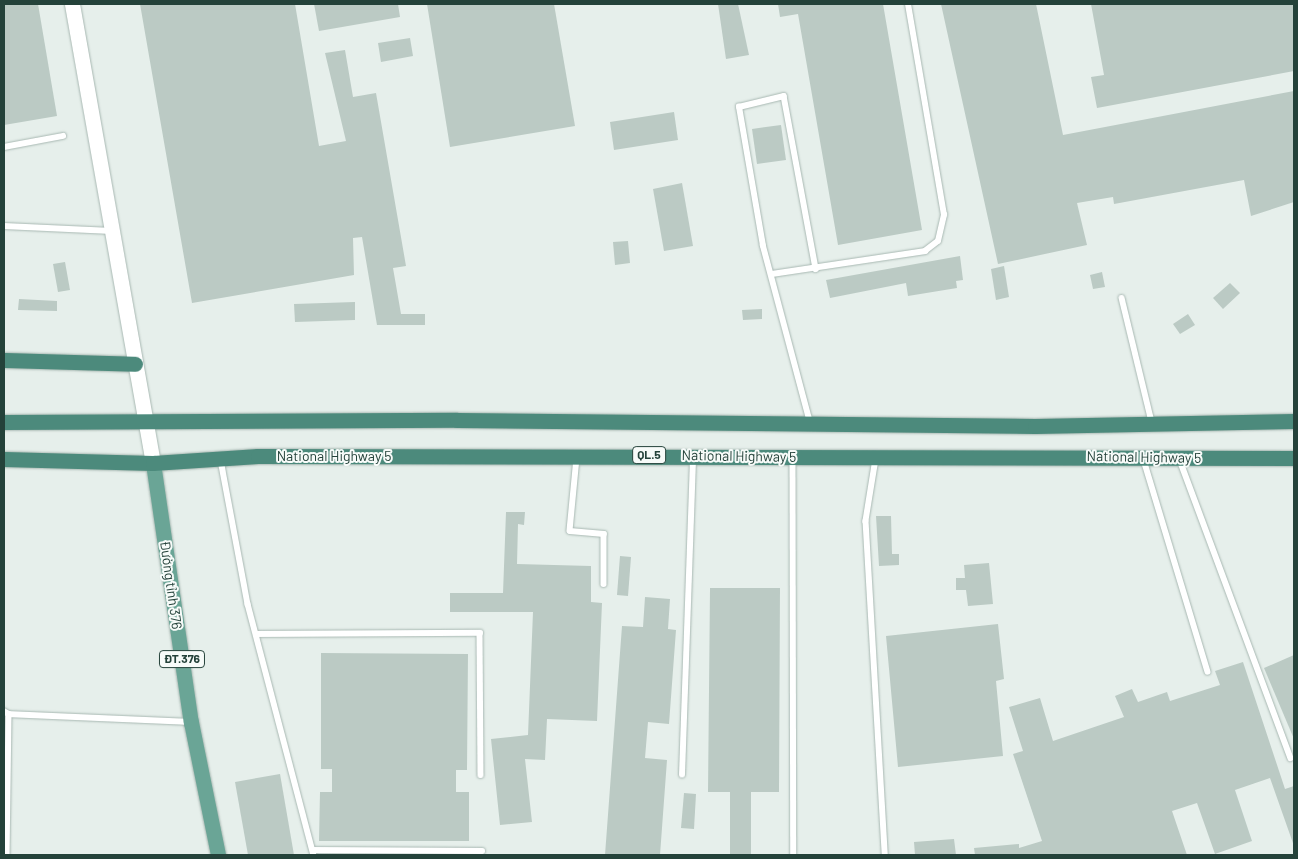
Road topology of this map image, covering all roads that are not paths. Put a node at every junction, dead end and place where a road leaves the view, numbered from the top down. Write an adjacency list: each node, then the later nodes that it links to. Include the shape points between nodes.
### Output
1 (72, 4): 6 (main road)
2 (908, 4): 7 (lane, via 944,215 938,241 925,251)
3 (63, 136): 4 (lane)
4 (4, 147)
5 (4, 226): 6 (lane)
6 (112, 231): 11 (main road)
7 (816, 269): 8 (lane); 8 (lane, via 784,96 739,107)
8 (772, 274): 16 (lane)
9 (1122, 298): 15 (lane)
10 (4, 360): 11 (highway)
11 (135, 364): 14 (main road)
12 (1294, 421): 15 (highway)
13 (4, 422): 14 (highway)
14 (144, 422): 16 (highway, via 456,420); 26 (main road)
15 (1152, 424): 16 (highway)
16 (810, 426)
17 (693, 455): 18 (highway, National Highway 5 / QL.5); 19 (highway, National Highway 5 / QL.5); 34 (lane)
18 (578, 456): 24 (highway, National Highway 5 / QL.5, via 258,456); 27 (lane, via 570,531 604,534)
19 (793, 458): 23 (highway, National Highway 5 / QL.5); 39 (lane)
20 (1179, 458): 21 (highway, National Highway 5 / QL.5); 25 (highway, National Highway 5 / QL.5); 32 (lane)
21 (1294, 458)
22 (4, 459): 26 (highway, National Highway 5 / QL.5)
23 (876, 459): 25 (highway, National Highway 5 / QL.5); 40 (lane, via 866,521)
24 (221, 460): 26 (highway, National Highway 5 / QL.5); 28 (lane)
25 (1144, 460): 29 (lane)
26 (153, 462): 31 (main road, Đường tỉnh 376 / ĐT.376)
27 (604, 584)
28 (256, 634): 33 (lane, via 480,633); 36 (lane)
29 (1208, 672)
30 (6, 713): 31 (lane); 37 (lane)
31 (191, 722): 38 (main road, Đường tỉnh 376 / ĐT.376)
32 (1291, 758)
33 (481, 775)
34 (682, 775)
35 (482, 852): 36 (lane)
36 (314, 853)
37 (7, 855)
38 (218, 855)
39 (794, 855)
40 (885, 855)

